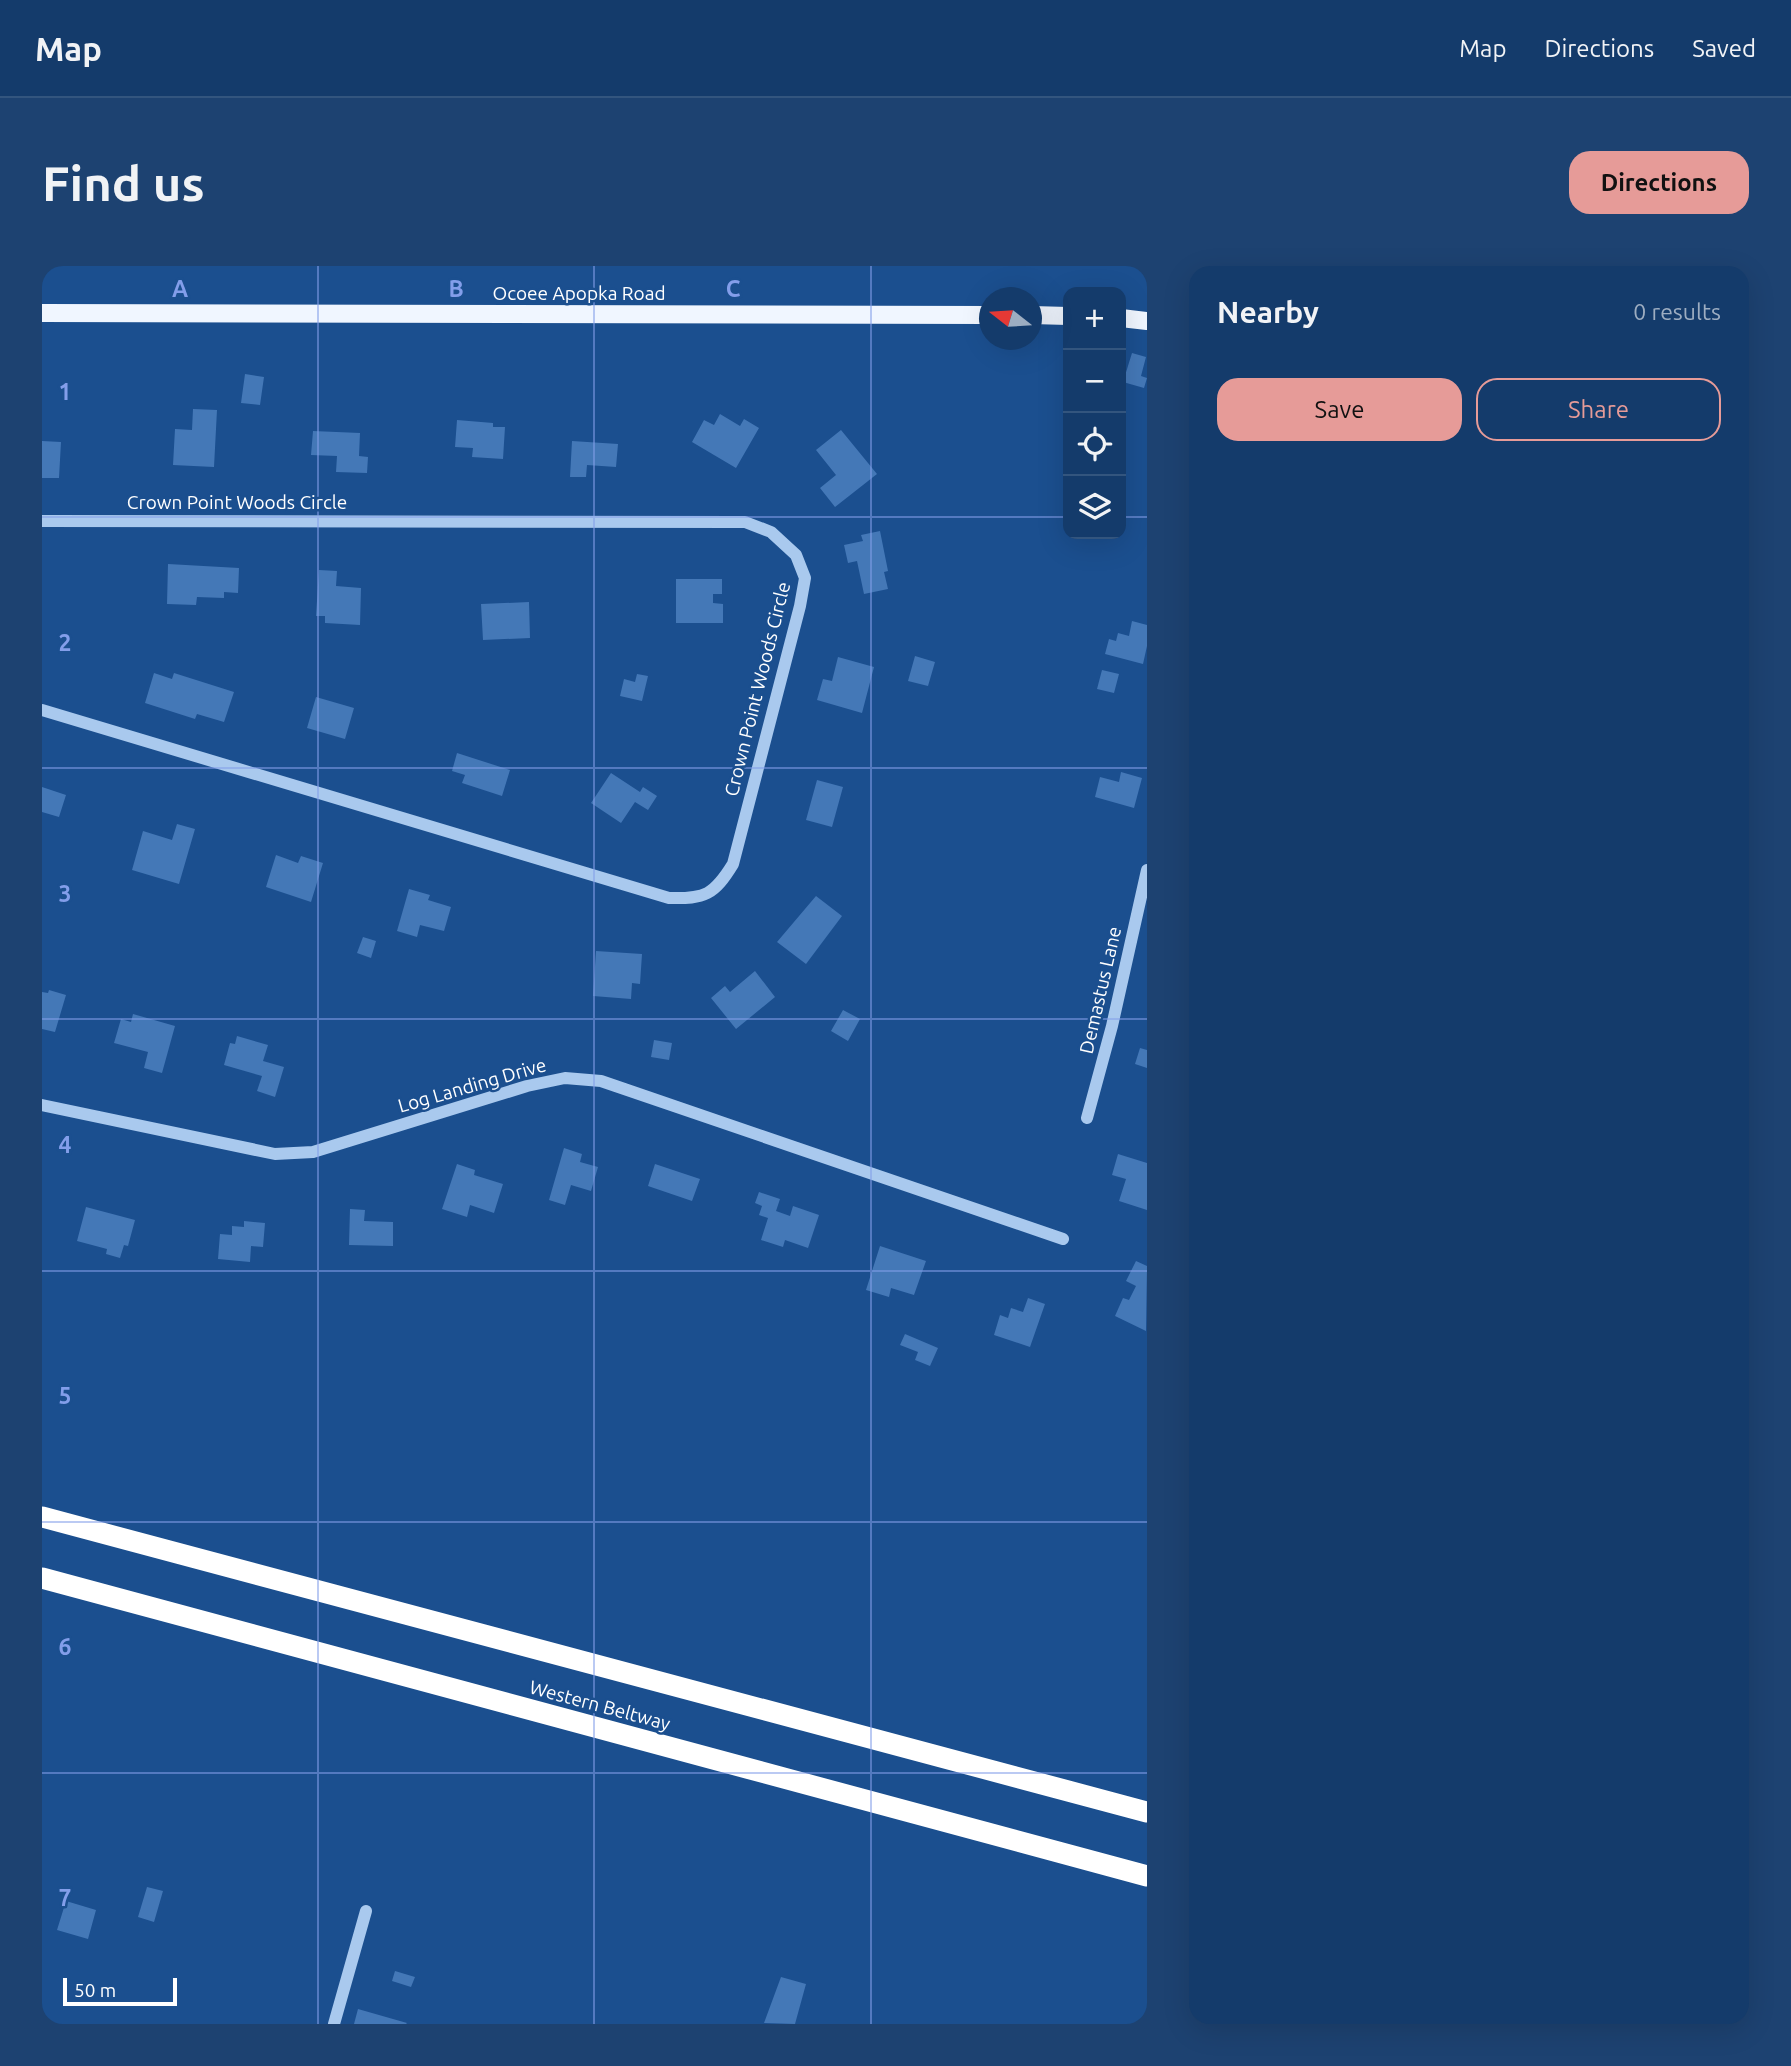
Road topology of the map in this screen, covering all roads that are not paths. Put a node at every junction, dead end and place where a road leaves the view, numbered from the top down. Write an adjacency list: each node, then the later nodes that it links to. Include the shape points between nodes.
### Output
1 (42, 313): 2 (main road, Ocoee Apopka Road)
2 (979, 315)
3 (1042, 315): 4 (main road)
4 (1063, 316)
5 (1126, 318): 6 (main road)
6 (1147, 320)
7 (42, 521): 8 (street, Crown Point Woods Circle, via 745,522 771,532 796,555 805,578 733,864 721,884 697,898 669,898)
8 (42, 710)
9 (1147, 870): 11 (street, Demastus Lane)
10 (42, 1105): 12 (street, Log Landing Drive, via 275,1154 313,1152 527,1086 565,1078 601,1082)
11 (1087, 1118)
12 (1063, 1238)
13 (42, 1517): 15 (highway, Western Beltway)
14 (42, 1578): 16 (highway, Western Beltway)
15 (1147, 1812)
16 (1147, 1875)
17 (366, 1911): 18 (street)
18 (334, 2024)

